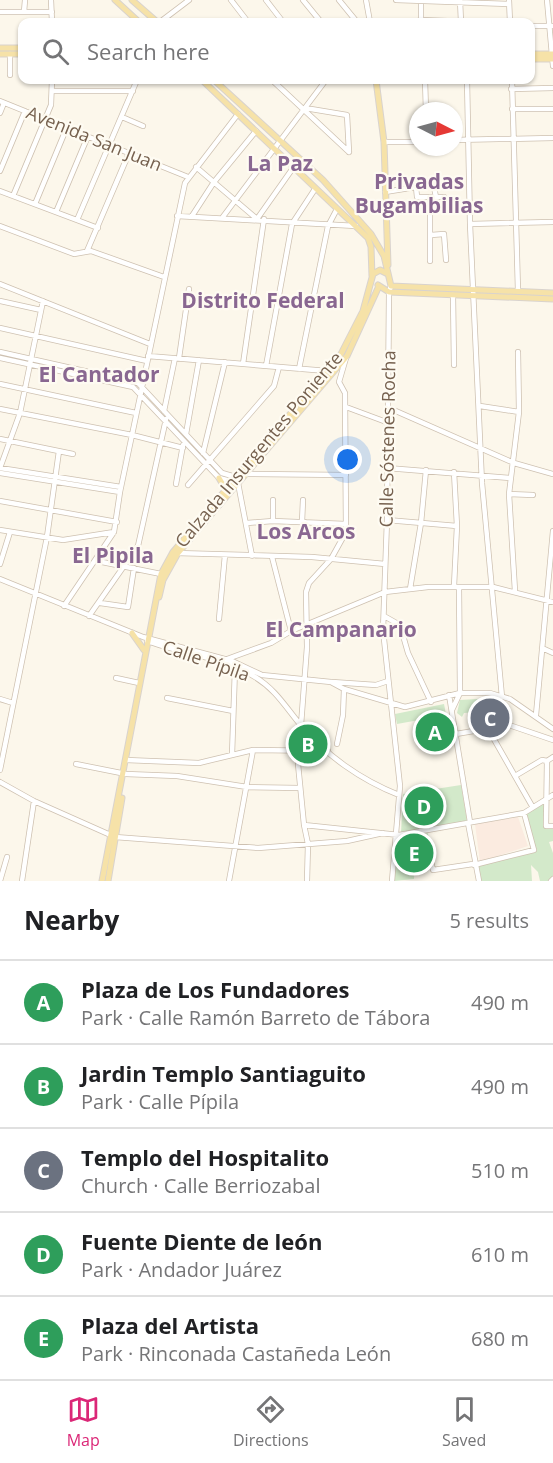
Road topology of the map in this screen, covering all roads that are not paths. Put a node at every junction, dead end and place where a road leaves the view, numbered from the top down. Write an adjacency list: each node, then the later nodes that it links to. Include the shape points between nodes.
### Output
1 (25, 0): 17 (street)
2 (51, 0): 18 (street)
3 (115, 0): 20 (main road)
4 (132, 0): 21 (main road)
5 (188, 0): 22 (street)
6 (231, 0): 23 (street)
7 (266, 0): 24 (street)
8 (303, 0): 25 (street)
9 (339, 0): 26 (street)
10 (366, 0): 27 (street)
11 (396, 0): 12 (street)
12 (421, 0): 14 (street); 28 (street)
13 (547, 0): 32 (street)
14 (460, 1): 15 (street); 29 (street)
15 (509, 2): 30 (street)
16 (0, 12): 17 (street)
17 (24, 12): 18 (street)
18 (52, 12): 19 (street)
19 (52, 18)
20 (135, 18)
21 (154, 18)
22 (164, 18)
23 (245, 18)
24 (280, 18)
25 (318, 18)
26 (354, 18)
27 (369, 18)
28 (421, 18)
29 (461, 18)
30 (510, 18)
31 (535, 26): 32 (street)
32 (552, 26): 40 (street)
33 (0, 42): 34 (street)
34 (0, 48): 35 (main road)
35 (18, 48)
36 (0, 54): 37 (main road)
37 (10, 54): 38 (main road); 44 (street)
38 (18, 54)
39 (535, 54): 40 (main road)
40 (553, 54): 42 (street)
41 (535, 59): 42 (main road)
42 (553, 59): 43 (street)
43 (553, 66)
44 (10, 75)
45 (52, 84): 57 (street)
46 (136, 84): 58 (street)
47 (206, 84): 66 (main road)
48 (218, 84): 75 (main road)
49 (276, 84): 61 (street)
50 (323, 84): 61 (street)
51 (377, 84): 78 (main road)
52 (425, 84): 60 (street)
53 (466, 84): 77 (street)
54 (512, 84): 56 (street)
55 (553, 88): 56 (street)
56 (511, 89): 62 (street)
57 (52, 90): 58 (street); 68 (street)
58 (133, 91): 67 (street)
59 (2, 102): 64 (street, Avenida San Juan); 65 (street)
60 (426, 102)
61 (304, 109): 61 (street, via 347,115 349,152); 75 (street)
62 (512, 109): 63 (street); 74 (street)
63 (553, 109)
64 (25, 111): 68 (street, Avenida San Juan); 85 (street)
65 (0, 113)
66 (238, 114): 71 (main road); 83 (street)
67 (122, 117): 69 (street); 80 (street)
68 (46, 119): 70 (street, Avenida San Juan); 92 (street)
69 (143, 126)
70 (67, 127): 72 (street, Avenida San Juan); 96 (street)
71 (256, 131): 81 (main road); 87 (street)
72 (88, 136): 80 (street, Avenida San Juan); 98 (street)
73 (553, 138): 74 (street)
74 (515, 139): 77 (street); 106 (street)
75 (281, 140): 81 (street); 117 (main road, via 371,234 384,256)
76 (463, 140): 77 (street)
77 (468, 140): 108 (street)
78 (384, 142): 79 (street); 91 (main road)
79 (409, 142)
80 (109, 145): 82 (street, Avenida San Juan); 104 (street)
81 (274, 147): 84 (main road); 95 (street)
82 (129, 153): 86 (street, Avenida San Juan); 112 (street)
83 (196, 167): 86 (street); 87 (street)
84 (293, 168): 89 (main road); 102 (street)
85 (0, 171)
86 (188, 177): 99 (street)
87 (213, 182): 95 (street); 100 (street)
88 (434, 187): 94 (street)
89 (315, 189): 97 (main road); 107 (street)
90 (0, 191): 92 (street)
91 (385, 192): 94 (street, via 416,188 417,197); 117 (main road)
92 (13, 196): 96 (street)
93 (444, 197): 94 (street)
94 (433, 198): 113 (street)
95 (235, 200): 101 (street); 102 (street)
96 (35, 204): 98 (street)
97 (337, 210): 109 (main road); 111 (street)
98 (56, 212): 104 (street)
99 (177, 216): 100 (street); 118 (street)
100 (192, 216): 101 (street)
101 (222, 218): 102 (street)
102 (257, 219): 103 (street)
103 (264, 219): 107 (street); 146 (street)
104 (77, 220): 112 (street)
105 (553, 222): 106 (street)
106 (515, 223): 108 (street); 124 (street)
107 (292, 224): 111 (street); 148 (street)
108 (470, 224): 126 (street)
109 (356, 225): 111 (street); 119 (main road, via 369,240)
110 (0, 226): 114 (street, via 74,254)
111 (328, 226): 150 (street)
112 (98, 228): 114 (street)
113 (431, 235): 115 (street, via 444,234); 116 (street)
114 (87, 251): 118 (street)
115 (446, 260)
116 (430, 261)
117 (387, 275): 119 (main road, via 376,271); 121 (main road, via 385,284); 122 (main road)
118 (164, 277): 136 (street)
119 (372, 277): 121 (main road); 134 (main road, Calzada Insurgentes Poniente)
120 (0, 284): 131 (street)
121 (379, 286): 125 (main road); 134 (main road, Calzada Insurgentes Poniente)
122 (391, 286): 125 (street, Calle Sóstenes Rocha); 126 (main road)
123 (189, 289): 142 (street)
124 (518, 291): 126 (main road); 127 (main road)
125 (389, 292): 128 (main road); 157 (street, Calle Sóstenes Rocha)
126 (473, 292): 128 (main road); 129 (main road); 156 (street)
127 (553, 293)
128 (453, 295): 147 (street)
129 (553, 299)
130 (0, 301): 132 (street)
131 (43, 301): 132 (street); 136 (street)
132 (41, 310): 135 (street)
133 (0, 328): 135 (street)
134 (357, 331): 139 (main road, Calzada Insurgentes Poniente); 151 (main road, Calzada Insurgentes Poniente)
135 (36, 334): 141 (street); 143 (street)
136 (150, 344): 141 (street)
137 (0, 352): 143 (street)
138 (518, 352): 160 (street)
139 (347, 356): 155 (street, via 339,382); 189 (main road, Calzada Insurgentes Poniente)
140 (0, 358): 143 (street)
141 (148, 358): 142 (street); 154 (street)
142 (177, 358): 144 (street); 159 (street)
143 (30, 360): 153 (street); 154 (street, via 134,382)
144 (199, 360): 145 (street); 165 (street)
145 (225, 362): 146 (street); 174 (street)
146 (243, 364): 148 (street)
147 (454, 364)
148 (266, 366): 149 (street)
149 (279, 367): 150 (street); 176 (street, via 274,386)
150 (299, 369): 151 (street)
151 (327, 371): 189 (main road, Calzada Insurgentes Poniente)
152 (0, 384): 153 (street)
153 (26, 389): 161 (street); 162 (street)
154 (141, 389): 159 (street); 162 (street); 163 (street)
155 (346, 406): 164 (street); 185 (street)
156 (480, 406): 160 (street); 172 (street)
157 (389, 408): 164 (street, Calle Sóstenes Rocha); 172 (street)
158 (0, 409): 161 (street)
159 (164, 411): 165 (street)
160 (519, 412): 177 (street)
161 (21, 413): 166 (street); 169 (street)
162 (136, 413): 166 (street)
163 (166, 419): 168 (street); 170 (street)
164 (389, 423): 179 (street, Calle Sóstenes Rocha)
165 (186, 433): 168 (street); 174 (street)
166 (132, 435): 170 (street); 192 (street)
167 (0, 439): 169 (street)
168 (185, 440): 171 (street); 176 (street)
169 (12, 441): 173 (street); 178 (street)
170 (161, 443): 171 (street); 223 (street, via 138,546)
171 (183, 448): 190 (street)
172 (482, 448): 177 (street); 183 (street)
173 (59, 451): 175 (street); 188 (street)
174 (202, 453): 176 (street)
175 (73, 454)
176 (208, 462): 186 (street); 189 (street); 191 (street)
177 (514, 462): 184 (street); 187 (street)
178 (0, 468): 188 (street)
179 (387, 468): 180 (street); 200 (street, Calle Sóstenes Rocha)
180 (426, 470): 181 (street); 205 (street)
181 (454, 472): 183 (street); 207 (street)
182 (0, 473): 188 (street)
183 (483, 474): 187 (street); 229 (street)
184 (553, 474)
185 (346, 475): 189 (street); 206 (street)
186 (219, 478): 189 (street); 193 (main road)
187 (510, 478): 194 (street)
188 (55, 479): 192 (street); 199 (street)
189 (239, 479): 193 (main road, Calzada Insurgentes Poniente); 204 (street); 215 (main road, Calzada Insurgentes Poniente)
190 (176, 484)
191 (188, 485)
192 (120, 490): 202 (street)
193 (226, 490): 215 (main road, Calzada Insurgentes Poniente)
194 (509, 494): 195 (street); 232 (street)
195 (533, 495)
196 (273, 500): 201 (street)
197 (303, 500): 203 (street)
198 (0, 501): 199 (street)
199 (51, 509): 202 (street); 214 (street)
200 (387, 520): 205 (street); 222 (street, Calle Sóstenes Rocha)
201 (275, 521): 203 (street); 204 (street); 209 (street)
202 (117, 522): 212 (street)
203 (303, 522): 206 (street); 213 (street)
204 (247, 523): 217 (street)
205 (422, 523): 207 (street); 230 (street)
206 (346, 525): 219 (street)
207 (457, 526): 228 (street)
208 (0, 530): 211 (street)
209 (278, 530)
210 (553, 531): 226 (street)
211 (10, 532): 214 (street); 221 (street)
212 (114, 532): 214 (street, via 63,540); 220 (street)
213 (304, 534)
214 (47, 537): 233 (street)
215 (176, 553): 216 (street); 225 (main road, Calzada Insurgentes Poniente); 235 (main road, Calzada Insurgentes Poniente)
216 (225, 555): 217 (street); 241 (street)
217 (252, 556): 218 (street)
218 (272, 557): 219 (street); 243 (street)
219 (331, 559): 222 (street); 242 (street, via 309,583)
220 (97, 561): 223 (street); 238 (street)
221 (0, 564)
222 (385, 564): 231 (street, Calle Sóstenes Rocha)
223 (125, 566): 224 (street); 237 (street)
224 (134, 568): 225 (street); 237 (street, via 128,607)
225 (161, 574): 235 (main road, Calzada Insurgentes Poniente)
226 (551, 578): 234 (street)
227 (0, 579): 233 (street, Calle Pípila)
228 (456, 587): 229 (street); 230 (street); 261 (street)
229 (494, 587): 232 (street); 263 (street)
230 (410, 589): 231 (street)
231 (385, 591): 240 (street, Calle Sóstenes Rocha); 242 (street)
232 (515, 591): 234 (street)
233 (35, 594): 238 (street, Calle Pípila); 268 (street)
234 (546, 599): 236 (street); 246 (street)
235 (156, 600): 245 (main road, Calzada Insurgentes Poniente)
236 (553, 602)
237 (100, 603): 239 (street)
238 (64, 606): 239 (street, Calle Pípila)
239 (89, 616): 244 (street, Calle Pípila)
240 (384, 616): 256 (street, Calle Sóstenes Rocha); 267 (street, via 400,625 408,653)
241 (219, 619)
242 (307, 624): 243 (street); 255 (street)
243 (291, 631): 249 (street, via 271,643)
244 (132, 633): 245 (street, Calle Pípila); 247 (main road)
245 (147, 639): 247 (main road, Calzada Insurgentes Poniente); 249 (street, Calle Pípila); 250 (main road, Calzada Insurgentes Poniente); 251 (street, Calle Pípila)
246 (542, 648): 248 (street); 271 (street)
247 (144, 650): 250 (main road, Calzada Insurgentes Poniente)
248 (553, 653)
249 (225, 659): 251 (street); 253 (street, Calle Pípila)
250 (144, 662): 258 (main road, Calzada Insurgentes Poniente); 285 (main road, Calzada Insurgentes Poniente)
251 (219, 662): 252 (street, Calle Pípila)
252 (235, 668): 259 (street, Calle Pípila); 270 (street)
253 (270, 677): 255 (street, Calle Pípila); 259 (street)
254 (116, 678): 258 (street)
255 (305, 678): 257 (street, Calle Pípila); 272 (street)
256 (388, 681): 257 (street, via 376,685); 266 (street, Calle Sóstenes Rocha)
257 (331, 682): 260 (street)
258 (139, 684): 285 (main road, Calzada Insurgentes Poniente)
259 (268, 686): 272 (street, Calle Pípila)
260 (344, 688): 266 (street); 279 (street)
261 (460, 693): 262 (street); 263 (street); 269 (street)
262 (449, 695): 267 (street); 269 (street)
263 (502, 697): 271 (street)
264 (167, 698): 270 (street)
265 (0, 699): 268 (street)
266 (391, 702): 267 (street, via 405,707); 294 (street, Calle Sóstenes Rocha)
267 (431, 702)
268 (13, 703): 288 (street)
269 (452, 710): 276 (street)
270 (233, 711): 283 (street)
271 (536, 716): 274 (street)
272 (300, 725): 275 (street, Calle Pípila); 277 (street)
273 (487, 727): 276 (street); 278 (street, via 509,725); 290 (street)
274 (553, 729)
275 (308, 733): 277 (street, via 303,733); 281 (street, Calle Pípila)
276 (456, 734): 300 (street)
277 (299, 740): 282 (street)
278 (553, 740)
279 (337, 744)
280 (253, 750): 282 (street); 283 (street); 292 (street)
281 (328, 751): 282 (street); 294 (street, Calle Pípila, via 371,784)
282 (299, 752): 293 (street)
283 (232, 755): 285 (street, via 199,763)
284 (553, 757): 286 (street)
285 (128, 760): 289 (main road, Calzada Insurgentes Poniente)
286 (547, 761): 290 (street, via 542,760); 296 (street)
287 (76, 764): 289 (street)
288 (0, 770)
289 (125, 774): 292 (street, via 177,776); 305 (main road, Calzada Insurgentes Poniente)
290 (515, 776): 298 (street)
291 (0, 782): 297 (street)
292 (247, 787): 293 (street); 307 (street)
293 (299, 788): 301 (street)
294 (399, 795): 304 (street, Calle Sóstenes Rocha)
295 (553, 795): 296 (street)
296 (545, 797): 298 (street); 302 (street, via 546,826)
297 (34, 801): 305 (street); 312 (street)
298 (532, 806): 299 (street)
299 (524, 813): 300 (street); 310 (street, via 534,850)
300 (469, 822): 304 (street); 310 (street)
301 (304, 825): 303 (street); 306 (street)
302 (553, 826)
303 (383, 833): 304 (street); 306 (street)
304 (394, 835): 317 (street, Calle Sóstenes Rocha)
305 (113, 836): 307 (street); 313 (main road); 314 (main road)
306 (308, 844): 307 (street); 316 (street)
307 (234, 848): 315 (street)
308 (430, 857): 310 (street, via 433,870)
309 (7, 858): 311 (street)
310 (474, 864): 318 (street)
311 (0, 881)
312 (22, 881)
313 (102, 881)
314 (108, 881)
315 (229, 881)
316 (307, 881)
317 (392, 881)
318 (479, 881)

